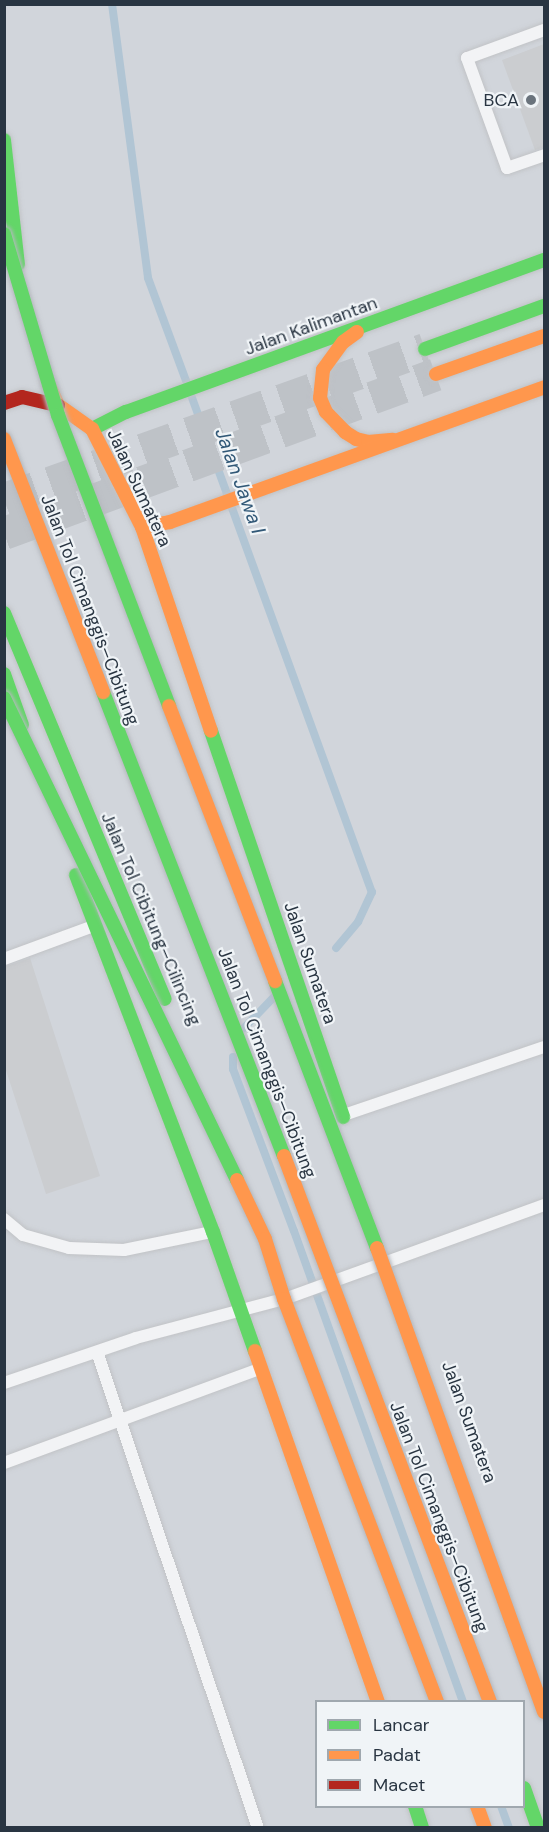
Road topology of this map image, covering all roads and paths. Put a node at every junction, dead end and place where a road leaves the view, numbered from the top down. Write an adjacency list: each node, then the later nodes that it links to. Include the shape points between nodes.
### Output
1 (544, 30): 2 (lane)
2 (523, 38): 3 (lane); 5 (lane, via 467,58 507,168)
3 (528, 51)
4 (4, 140): 13 (main road, via 24,303)
5 (544, 155)
6 (4, 234): 17 (main road, bridge)
7 (544, 260): 10 (main road, Jalan Kalimantan)
8 (4, 276): 13 (main road); 17 (main road, bridge)
9 (544, 306): 12 (main road)
10 (368, 325): 18 (main road, Jalan Kalimantan, via 156,401); 20 (main road, via 332,355 323,370 321,398 326,412 356,439)
11 (544, 336): 14 (main road)
12 (424, 349)
13 (42, 367): 17 (main road)
14 (436, 374)
15 (544, 387): 20 (main road)
16 (4, 403): 17 (main road, via 22,397)
17 (58, 410): 18 (main road, Jalan Sumatera); 44 (main road, bridge, via 411,1336)
18 (92, 429): 21 (main road, Jalan Sumatera)
19 (4, 439): 43 (main road, Jalan Tol Cimanggis–Cibitung, bridge, via 256,1081)
20 (404, 440): 21 (main road, via 170,522)
21 (142, 527): 28 (main road, Jalan Sumatera)
22 (4, 613): 32 (main road, Jalan Tol Cibitung–Cilincing, bridge)
23 (4, 674): 25 (main road)
24 (4, 698): 32 (main road, bridge)
25 (94, 926): 26 (lane); 31 (main road)
26 (4, 959)
27 (544, 1047): 28 (lane)
28 (346, 1126): 33 (main road, Jalan Sumatera)
29 (544, 1205): 33 (lane)
30 (4, 1219): 31 (lane, via 23,1235 69,1248 124,1250)
31 (213, 1232): 34 (main road)
32 (265, 1239): 42 (main road, bridge, via 292,1321)
33 (392, 1258): 34 (lane, via 286,1298); 40 (main road, Jalan Sumatera)
34 (240, 1308): 35 (lane); 36 (main road)
35 (97, 1352): 37 (lane); 38 (lane)
36 (262, 1368): 38 (lane); 41 (main road)
37 (4, 1383)
38 (118, 1420): 39 (lane); 48 (lane)
39 (4, 1463)
40 (544, 1684)
41 (378, 1700)
42 (437, 1700)
43 (490, 1700)
44 (544, 1712)
45 (525, 1791): 51 (main road)
46 (416, 1808): 49 (main road)
47 (478, 1808): 50 (main road)
48 (258, 1827)
49 (422, 1827)
50 (485, 1827)
51 (538, 1827)

